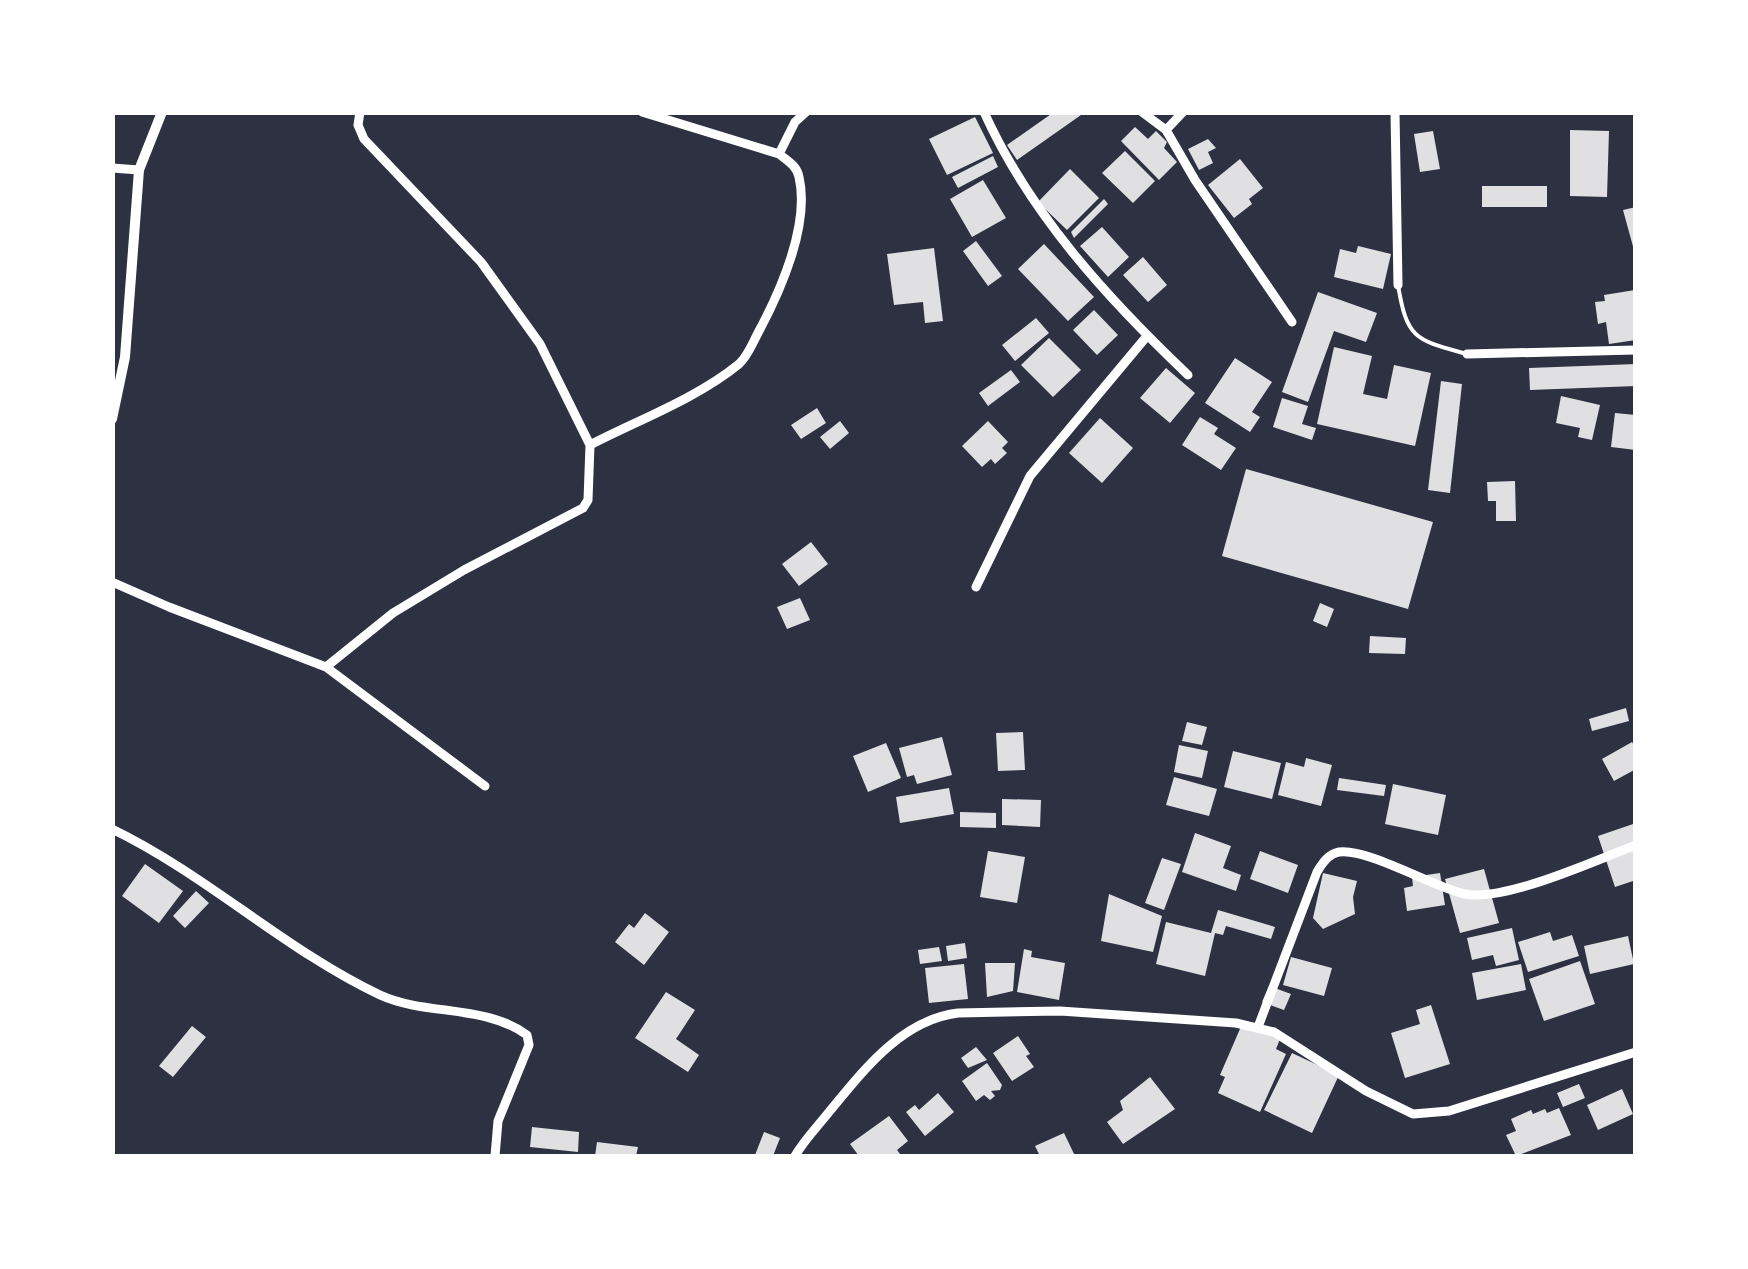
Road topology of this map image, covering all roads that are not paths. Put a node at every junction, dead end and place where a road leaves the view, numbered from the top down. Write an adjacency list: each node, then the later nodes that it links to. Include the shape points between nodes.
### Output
1 (162, 112): 12 (street)
2 (360, 112): 20 (street, via 364,139 480,262 540,344)
3 (642, 112): 10 (street)
4 (806, 112): 10 (street)
5 (984, 112): 15 (street, via 1039,210)
6 (1142, 112): 9 (street)
7 (1183, 112): 9 (street)
8 (1395, 112): 13 (street)
9 (1166, 130): 14 (street)
10 (780, 154): 20 (street, via 800,178 799,222 774,302 742,361)
11 (112, 168): 12 (street)
12 (139, 170): 19 (street, via 125,357)
13 (1398, 285): 17 (lane, via 1412,334)
14 (1292, 322)
15 (1147, 336): 18 (street); 22 (street, via 1030,476)
16 (1636, 350): 17 (street)
17 (1467, 354)
18 (1188, 375)
19 (112, 418)
20 (590, 444): 23 (street, via 590,490 583,508 407,604)
21 (112, 582): 23 (street)
22 (976, 587)
23 (326, 667): 24 (street)
24 (485, 786)
25 (112, 829): 29 (street, via 377,993 502,1021 527,1035 529,1045 498,1120)
26 (1636, 845): 27 (street, via 1523,888 1468,895 1360,855 1326,858)
27 (1258, 1027): 28 (street, via 1414,1114 1449,1111); 30 (street, via 1060,1010 941,1015 873,1058)
28 (1636, 1052)
29 (495, 1156)
30 (796, 1156)

